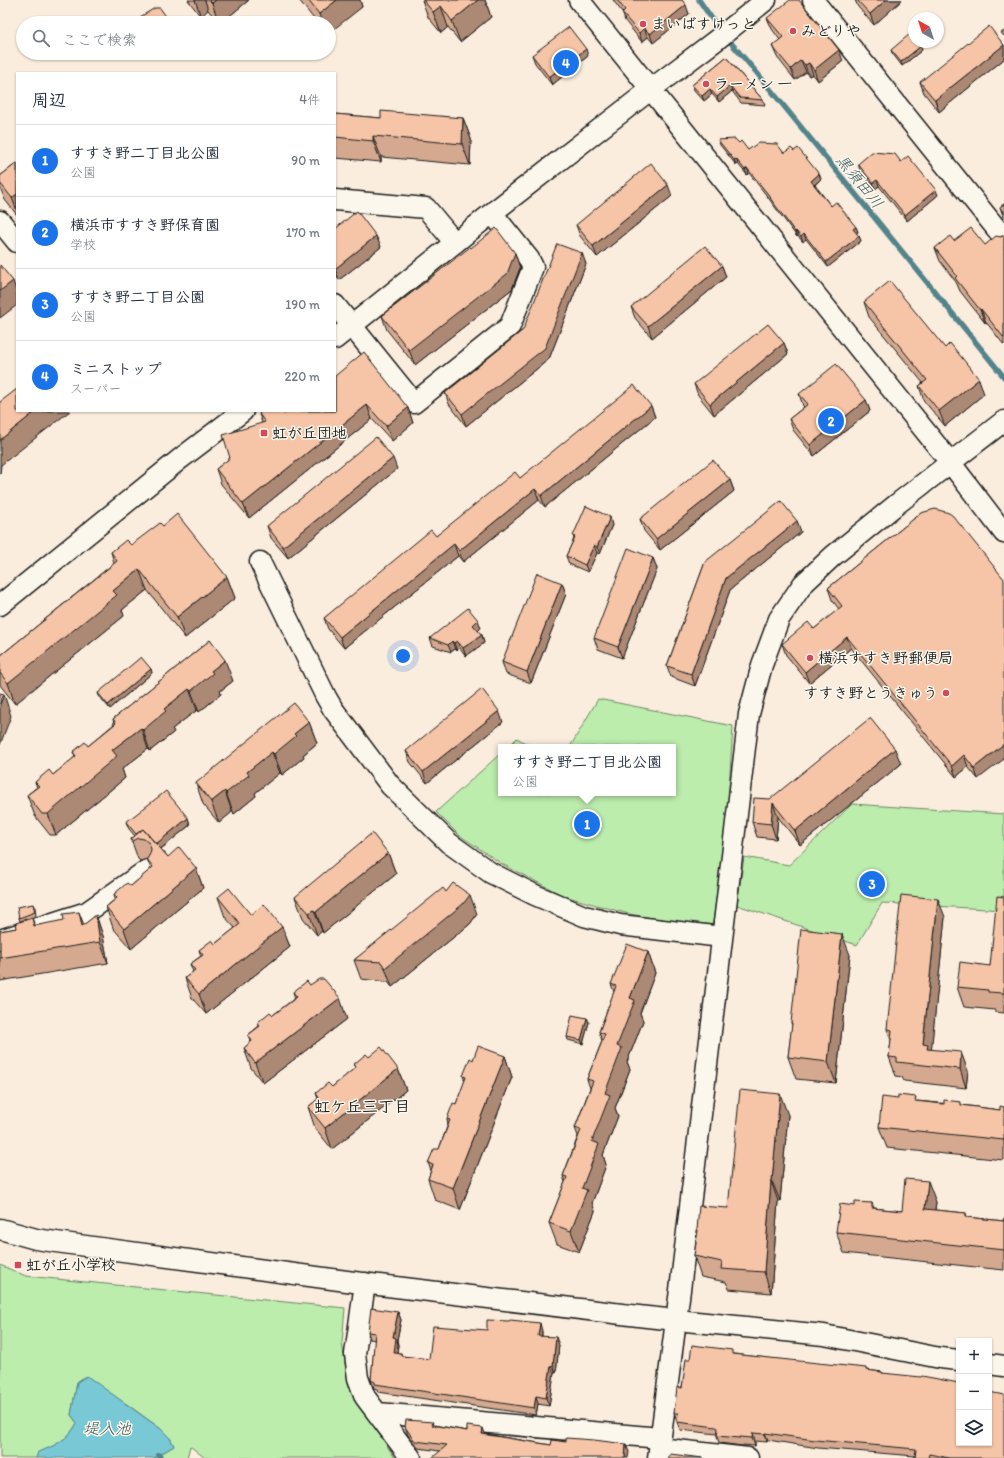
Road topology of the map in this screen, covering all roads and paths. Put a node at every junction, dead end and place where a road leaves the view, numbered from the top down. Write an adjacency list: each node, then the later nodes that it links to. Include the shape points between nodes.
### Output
1 (579, 0): 4 (street)
2 (766, 0): 4 (street)
3 (813, 0): 8 (street)
4 (650, 90): 6 (street); 16 (street)
5 (336, 200): 10 (street, via 426,208)
6 (492, 213): 10 (street); 12 (street, via 533,267 510,326 504,331 414,403)
7 (0, 221): 9 (street)
8 (1004, 238)
9 (16, 241)
10 (455, 243): 12 (street)
11 (336, 306): 12 (street)
12 (351, 326): 13 (street)
13 (336, 338)
14 (242, 412): 19 (street)
15 (1004, 420): 16 (street)
16 (950, 462): 17 (street); 21 (street, via 833,556 803,584 779,619 762,666 749,714)
17 (1004, 533)
18 (260, 562): 21 (street, via 333,709 390,785 449,843 491,873 584,916 620,925)
19 (0, 604)
20 (147, 870): 22 (street, via 87,912)
21 (722, 937): 25 (street)
22 (0, 940)
23 (0, 1228): 24 (street, via 36,1239)
24 (366, 1283): 25 (street, via 647,1317); 29 (street, via 355,1354 358,1378 365,1396)
25 (675, 1318): 26 (street, via 824,1335); 30 (street)
26 (956, 1360)
27 (992, 1364): 28 (street)
28 (1004, 1366)
29 (378, 1414): 30 (street); 31 (street)
30 (659, 1448): 32 (street)
31 (411, 1458)
32 (748, 1458)

